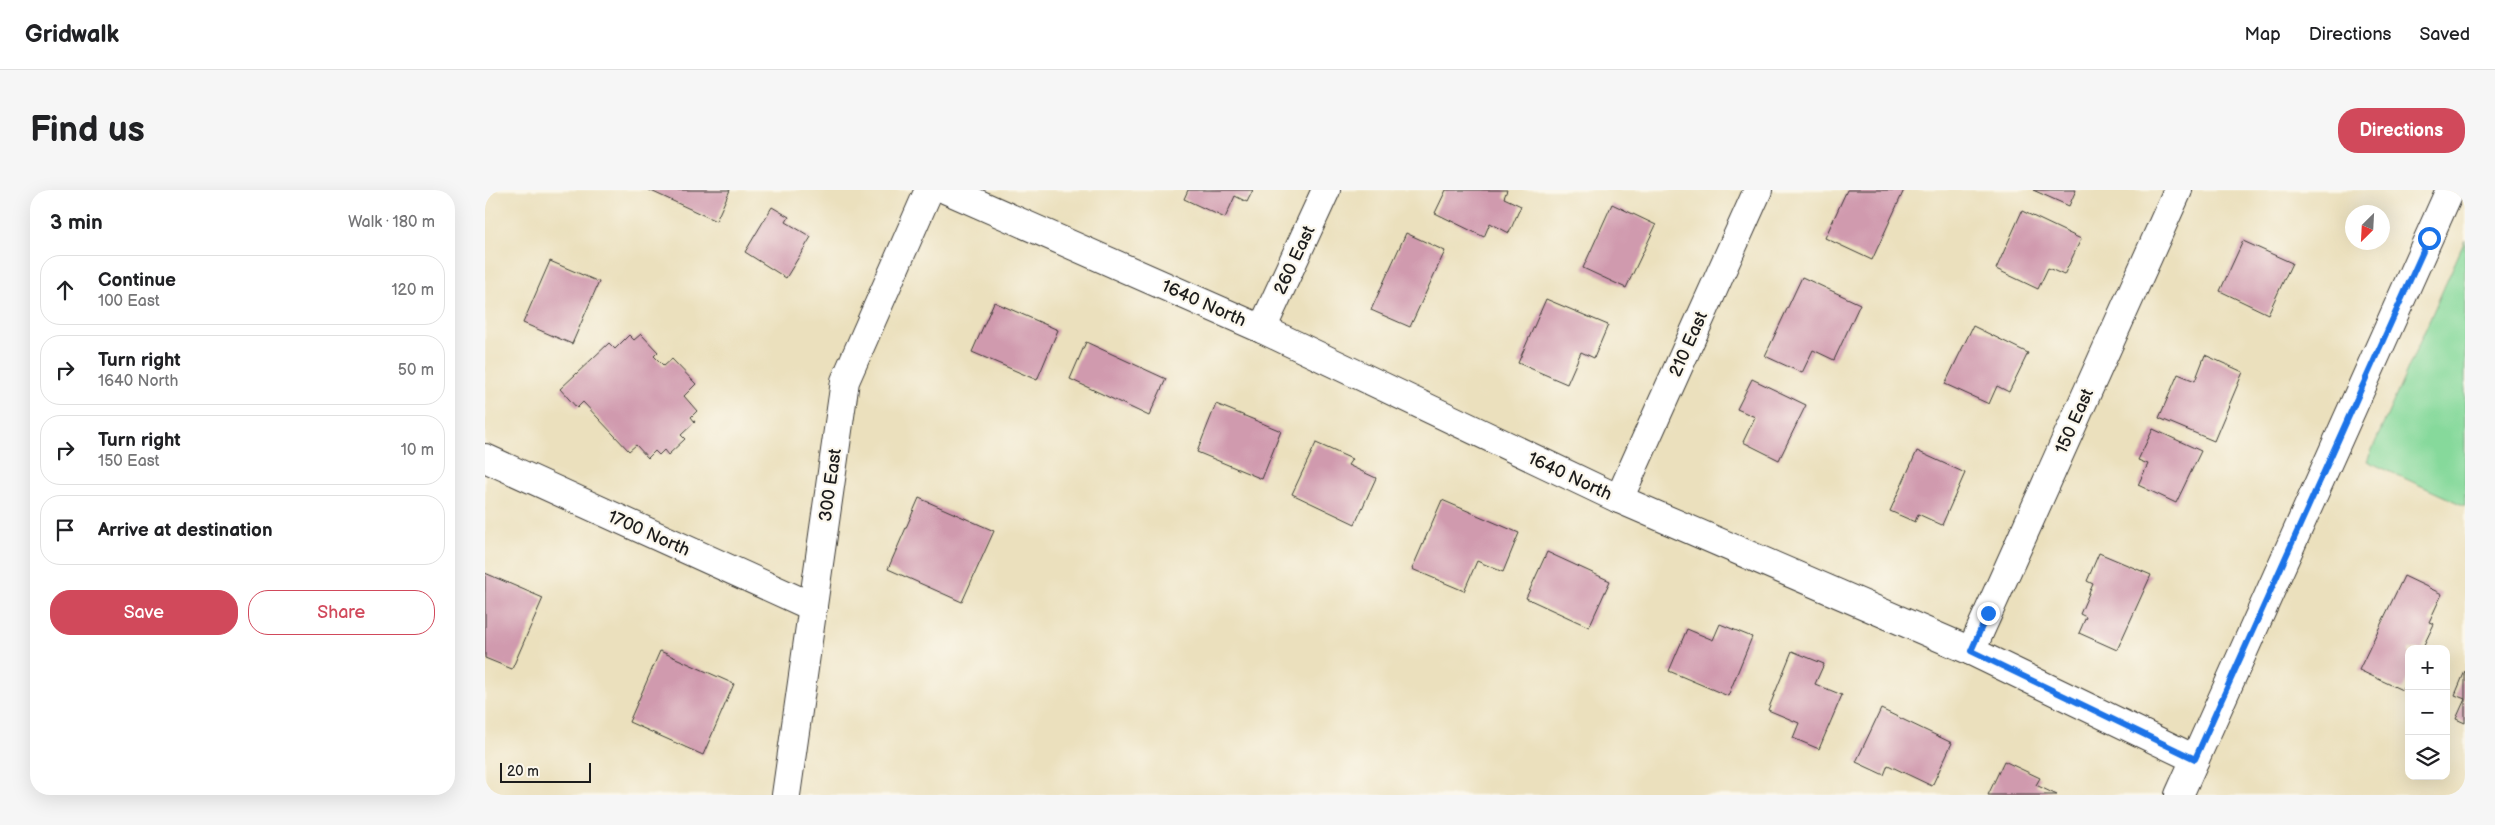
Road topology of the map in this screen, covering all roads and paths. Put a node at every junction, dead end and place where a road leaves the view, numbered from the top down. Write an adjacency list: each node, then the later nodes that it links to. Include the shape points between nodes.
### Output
1 (929, 190): 10 (street, 300 East, via 845,381)
2 (947, 190): 7 (street, 1640 North)
3 (1326, 190): 7 (street, 260 East)
4 (1758, 190): 9 (street, 210 East)
5 (2178, 190): 11 (street, 150 East)
6 (2450, 190): 12 (street)
7 (1262, 329): 9 (street, 1640 North)
8 (485, 458): 10 (street, 1700 North)
9 (1619, 499): 11 (street, 1640 North)
10 (813, 607): 13 (street, 300 East)
11 (1971, 651): 12 (street, 1640 North)
12 (2195, 759): 14 (street)
13 (786, 795)
14 (2179, 795)

